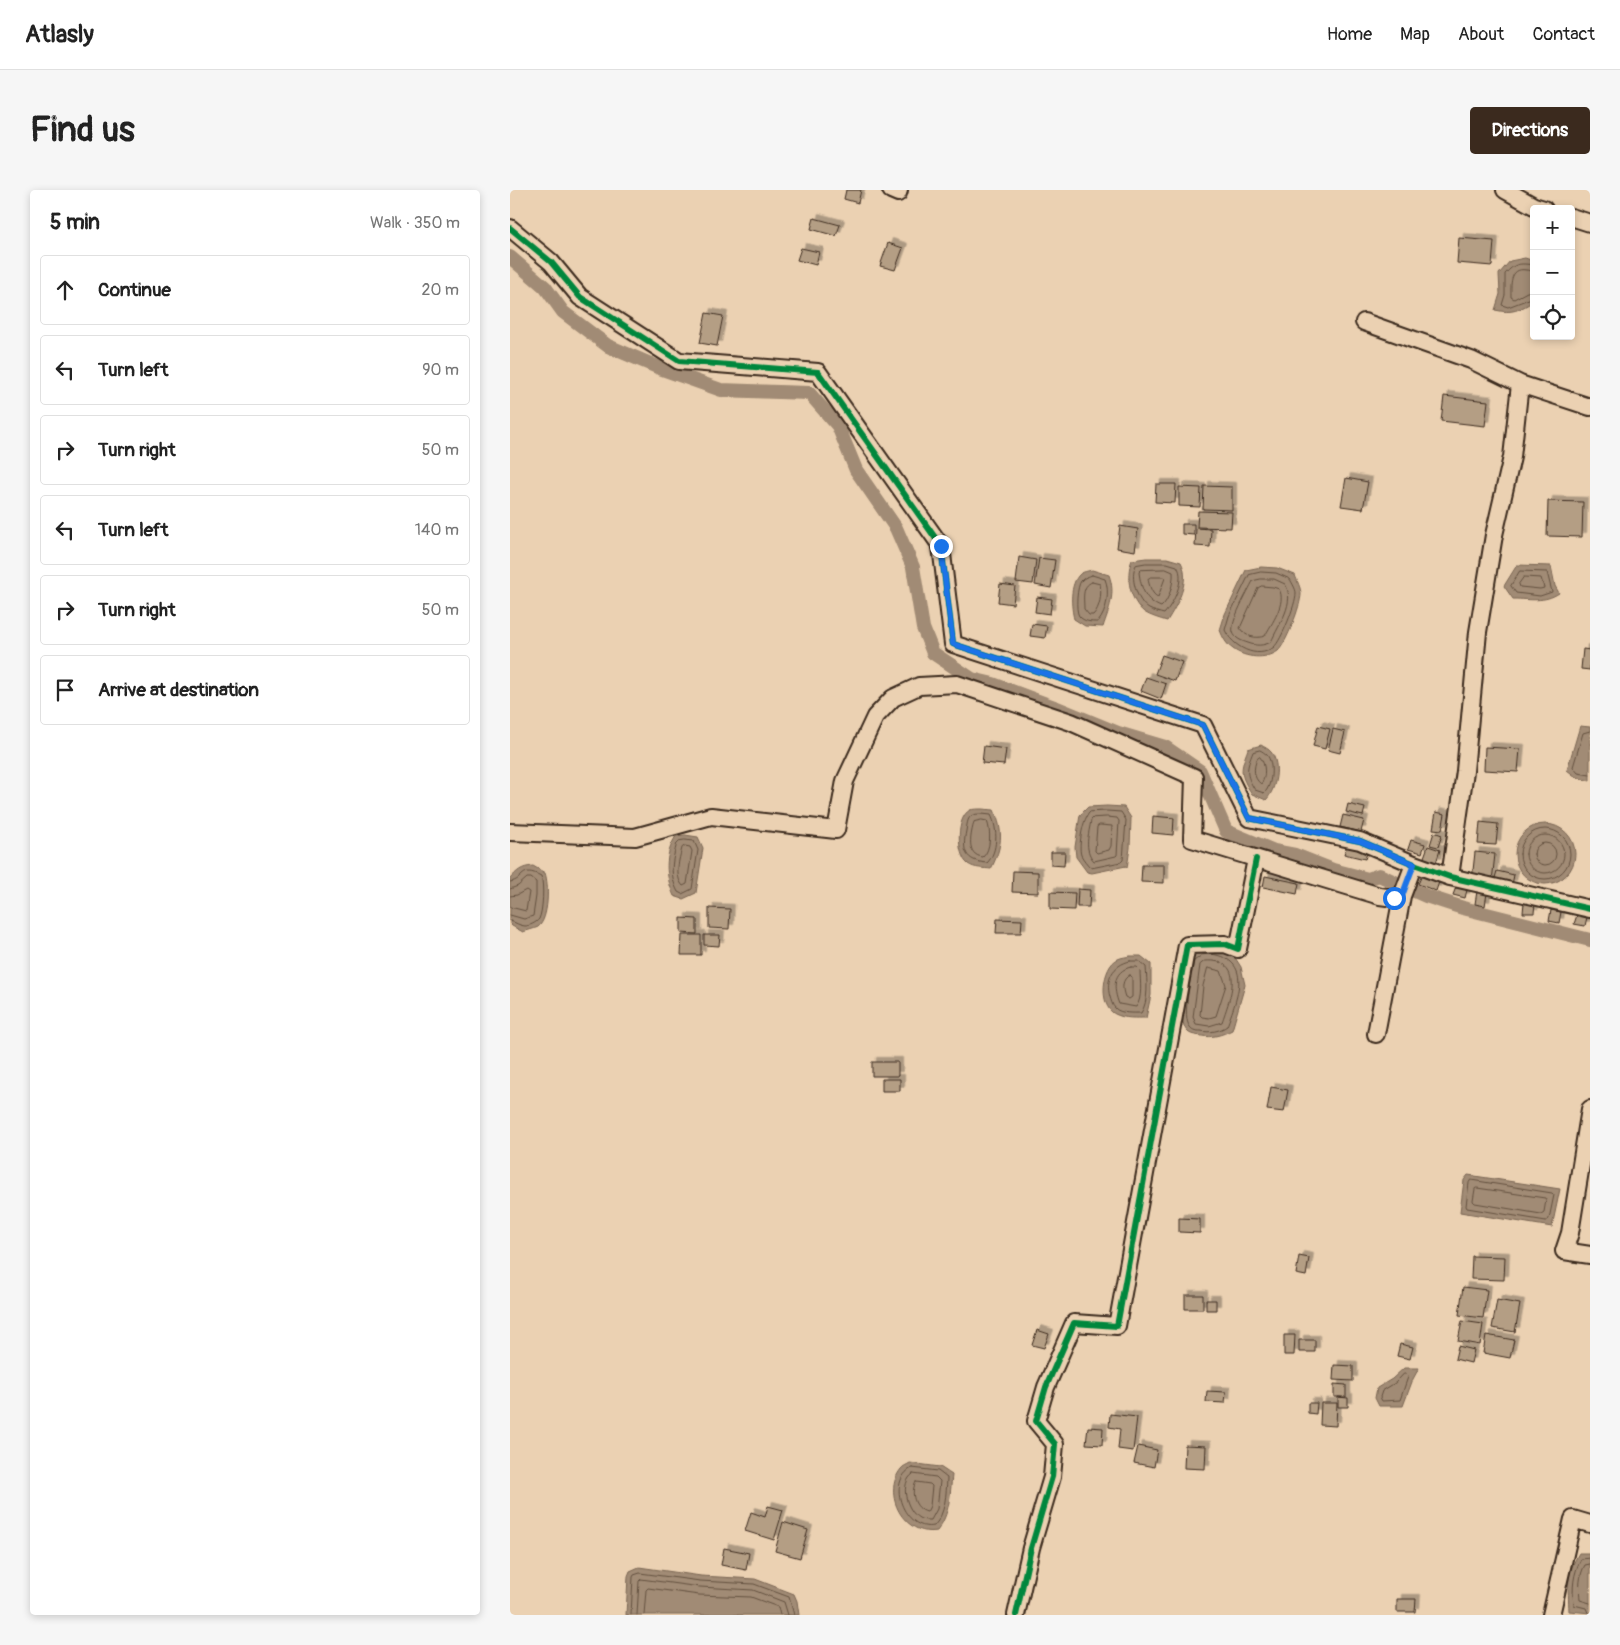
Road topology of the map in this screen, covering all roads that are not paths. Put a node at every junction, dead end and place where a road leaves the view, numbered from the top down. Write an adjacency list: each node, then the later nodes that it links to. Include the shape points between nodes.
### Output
1 (891, 190): 2 (street, via 898,193)
2 (899, 190)
3 (1505, 190): 4 (street)
4 (1532, 205)
5 (1575, 217): 6 (street)
6 (1590, 222)
7 (510, 228): 13 (street, via 551,262 580,297 679,361 818,372 941,546 953,644 1203,725 1249,818 1360,841)
8 (1364, 322): 9 (street, via 1471,360)
9 (1520, 384): 10 (street); 14 (street, via 1512,457 1494,535 1478,632 1465,770)
10 (1590, 407)
11 (510, 832): 12 (street, via 635,836 711,816 836,830 845,781 875,717 893,698 919,686 957,684 1071,722 1194,777 1192,839)
12 (1256, 859): 15 (street, via 1380,896); 21 (street, via 1238,950 1225,944 1187,945 1117,1326 1074,1323 1046,1386 1036,1421 1055,1444 1052,1477)
13 (1413, 866): 14 (street); 15 (street)
14 (1450, 877): 16 (street)
15 (1402, 896): 17 (street)
16 (1590, 909)
17 (1376, 1034)
18 (1590, 1109): 19 (street, via 1570,1233 1564,1251)
19 (1590, 1255)
20 (1590, 1524): 22 (street, via 1572,1519)
21 (1016, 1615)
22 (1551, 1615)

